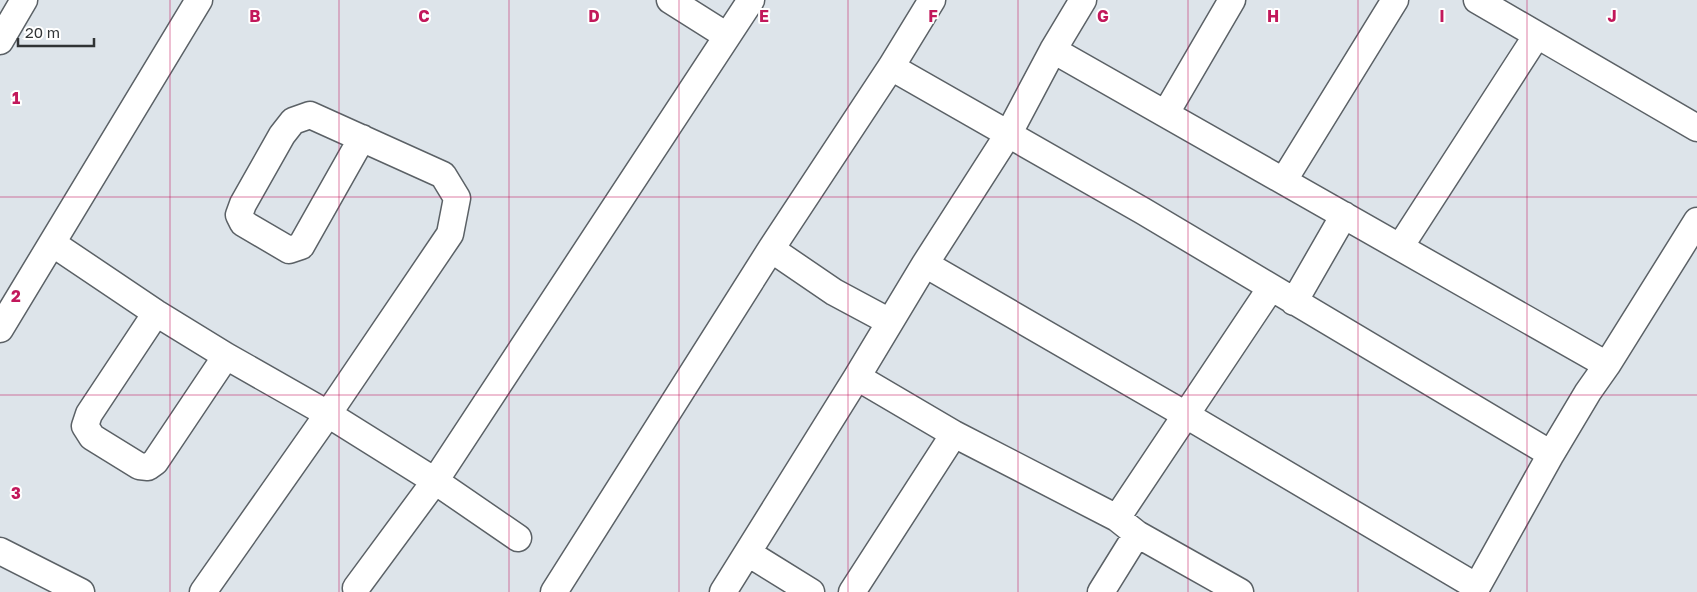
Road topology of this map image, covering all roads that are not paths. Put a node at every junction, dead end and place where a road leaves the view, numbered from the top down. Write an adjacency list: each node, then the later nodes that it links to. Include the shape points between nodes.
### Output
1 (24, 0): 12 (street)
2 (199, 0): 22 (street)
3 (670, 0): 11 (street)
4 (752, 0): 11 (street)
5 (932, 0): 14 (street)
6 (1083, 0): 13 (street)
7 (1232, 0): 15 (street)
8 (1395, 0): 19 (street)
9 (1477, 0): 10 (street)
10 (1537, 35): 16 (street); 23 (street)
11 (727, 36): 38 (street)
12 (0, 41)
13 (1053, 50): 15 (street); 17 (street)
14 (891, 67): 17 (street); 24 (street)
15 (1166, 113): 19 (street)
16 (1697, 128)
17 (1008, 133): 25 (street); 26 (street)
18 (362, 138): 18 (street, via 302,246 289,250 243,223 239,215 243,204 282,135 294,121 310,115); 34 (street, via 443,175 457,198 450,234)
19 (1284, 180): 20 (street)
20 (1344, 215): 23 (street); 27 (street)
21 (1697, 221): 32 (street)
22 (52, 243): 28 (street); 30 (street)
23 (1400, 247): 32 (street)
24 (771, 249): 29 (street, via 834,292); 48 (street)
25 (925, 264): 29 (street); 35 (street)
26 (1270, 289): 27 (street); 35 (street)
27 (1294, 302): 37 (street)
28 (156, 313): 31 (street); 31 (street, via 89,414 85,426 92,437 131,462 148,467 155,462)
29 (890, 322): 33 (street)
30 (0, 329)
31 (226, 356): 34 (street)
32 (1606, 365): 37 (street)
33 (857, 377): 36 (street); 43 (street)
34 (328, 414): 38 (street); 47 (street)
35 (1186, 415): 39 (street); 45 (street)
36 (954, 434): 39 (street); 51 (street)
37 (1550, 454): 45 (street)
38 (435, 481): 41 (street); 44 (street)
39 (1117, 518): 40 (street)
40 (1137, 534): 52 (street); 53 (street)
41 (518, 538)
42 (0, 551): 46 (street)
43 (748, 553): 49 (street); 50 (street)
44 (356, 588)
45 (1476, 590)
46 (81, 592)
47 (203, 592)
48 (554, 592)
49 (723, 592)
50 (811, 592)
51 (852, 592)
52 (1101, 592)
53 (1240, 592)

